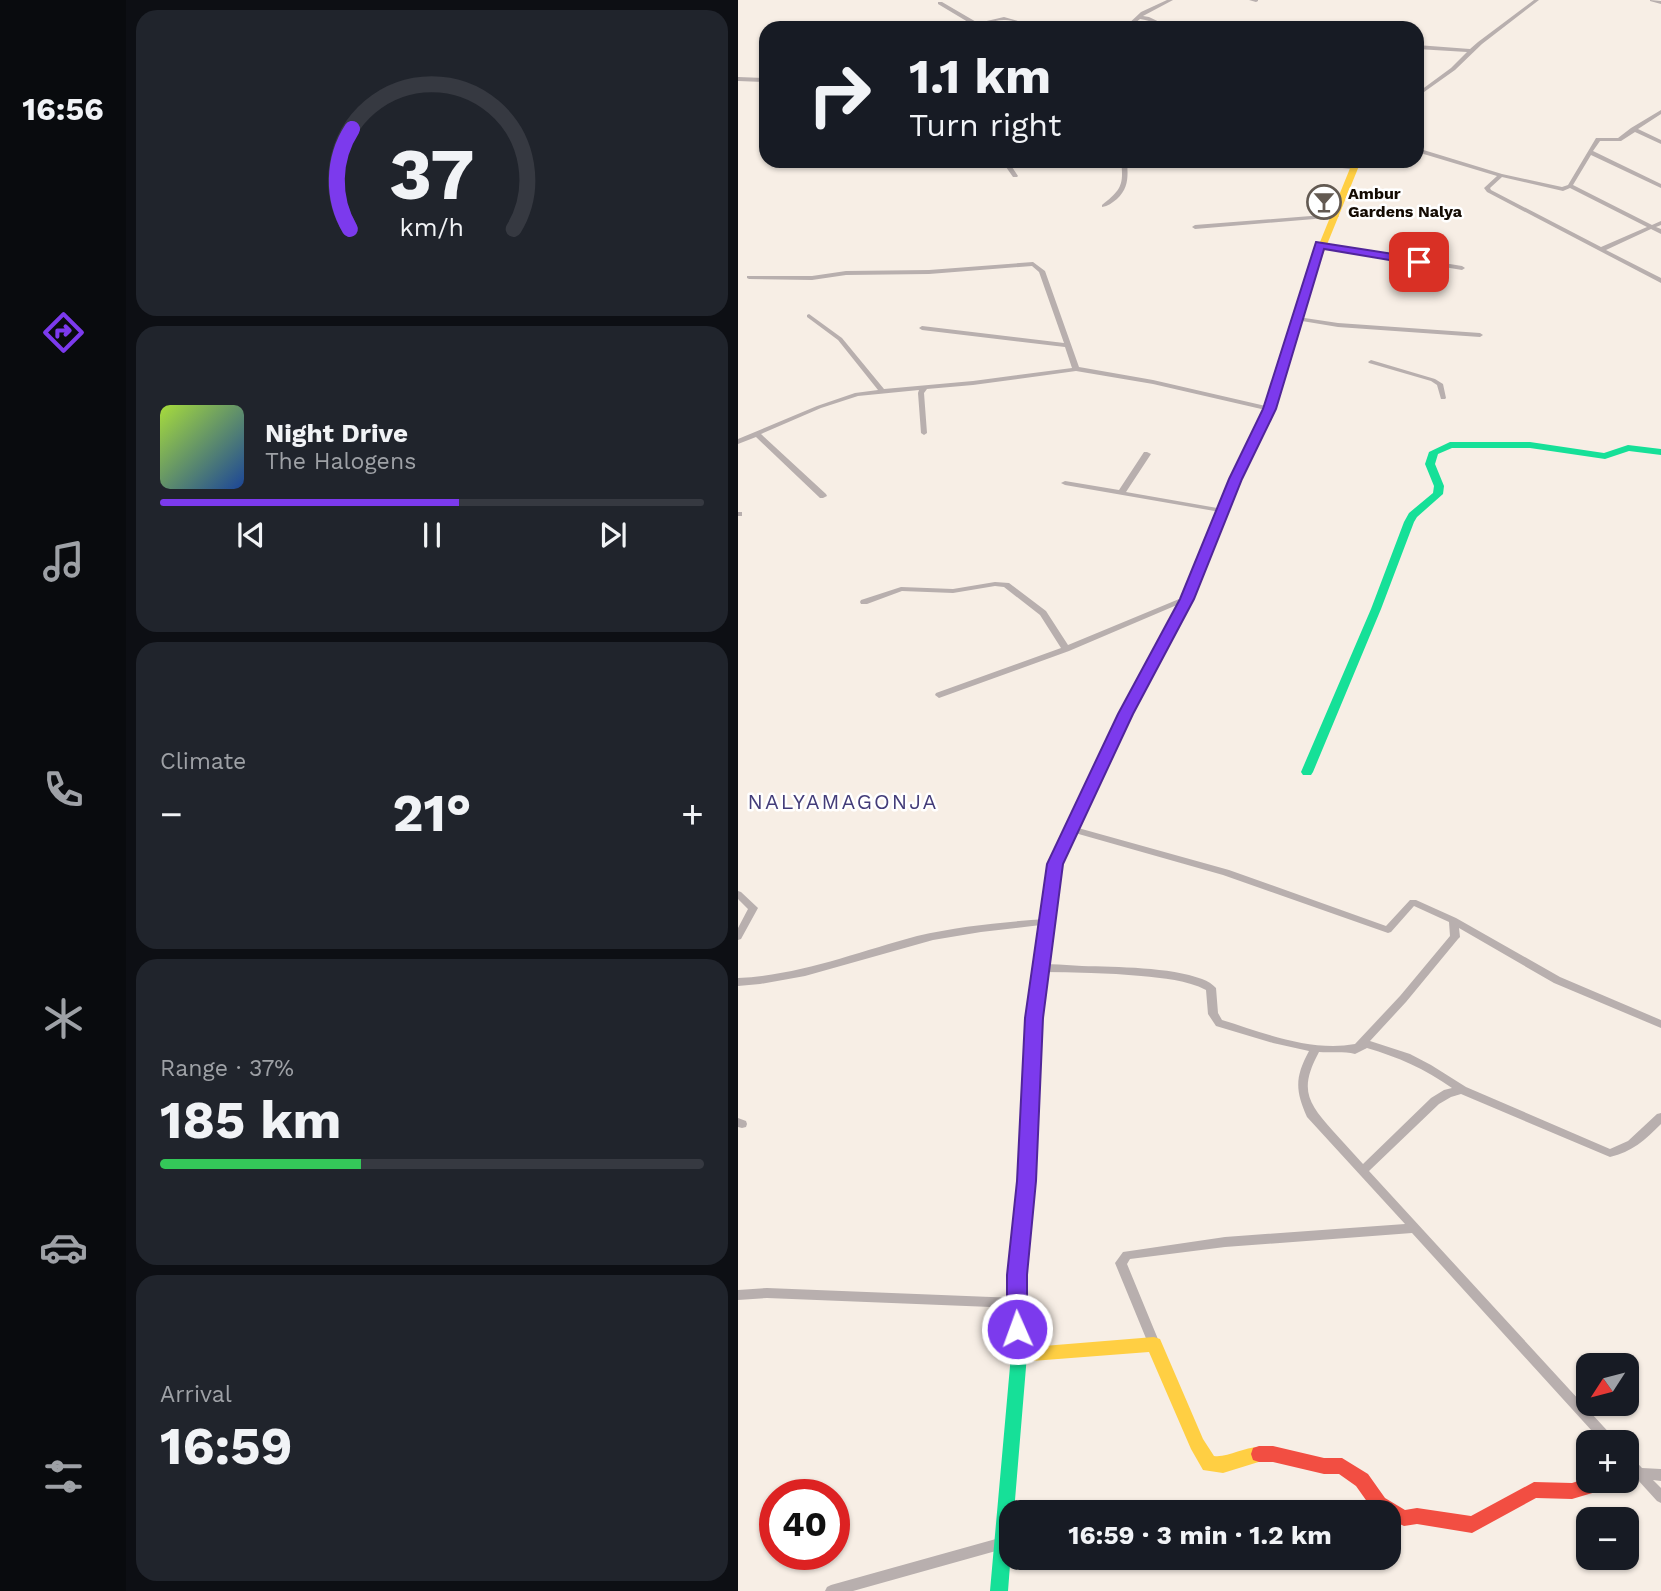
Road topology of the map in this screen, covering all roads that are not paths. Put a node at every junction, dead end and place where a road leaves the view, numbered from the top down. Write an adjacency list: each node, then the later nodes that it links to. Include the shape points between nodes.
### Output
1 (1171, 0): 6 (street)
2 (1537, 0): 13 (street)
3 (1652, 0): 4 (street)
4 (1660, 2)
5 (940, 3): 7 (street)
6 (1138, 17): 10 (street); 11 (street)
7 (970, 21)
8 (992, 21): 9 (street)
9 (1015, 21)
10 (1134, 21)
11 (1154, 21)
12 (1424, 48): 13 (street)
13 (1471, 51): 16 (street)
14 (738, 79): 15 (street)
15 (759, 80)
16 (1424, 90)
17 (1660, 111): 18 (street)
18 (1633, 129): 19 (street); 21 (street, via 1615,141 1598,139)
19 (1660, 142)
20 (1424, 152): 25 (street)
21 (1590, 152): 27 (street); 28 (street)
22 (1010, 168): 26 (street)
23 (1125, 168): 29 (street, via 1124,189)
24 (1354, 168): 30 (street)
25 (1500, 175): 27 (street, via 1554,188); 36 (street, via 1489,191)
26 (1015, 176)
27 (1570, 186): 33 (street)
28 (1660, 186)
29 (1104, 206)
30 (1336, 216): 32 (street); 35 (street)
31 (1660, 223): 33 (street)
32 (1195, 227)
33 (1651, 227): 34 (street); 36 (street)
34 (1660, 232)
35 (1320, 245): 37 (street); 41 (street)
36 (1602, 249): 39 (street)
37 (1462, 268)
38 (749, 277): 44 (street, via 812,278 1033,264 1042,271)
39 (1660, 281)
40 (809, 316): 48 (street, via 840,339)
41 (1298, 319): 43 (street); 50 (street)
42 (922, 328): 44 (street)
43 (1480, 335)
44 (1068, 345): 46 (street)
45 (1372, 362): 49 (street, via 1433,380 1440,384)
46 (1076, 369): 47 (street); 50 (street)
47 (924, 388): 48 (street); 51 (street)
48 (883, 392): 52 (street, via 838,400)
49 (1443, 398)
50 (1269, 409): 59 (street)
51 (924, 433)
52 (757, 434): 53 (street); 58 (street)
53 (738, 442)
54 (1660, 452): 64 (street, via 1628,449 1605,456 1530,445 1459,443 1434,452 1430,464 1438,494 1409,522)
55 (1148, 454): 57 (street)
56 (1065, 483): 57 (street)
57 (1122, 492): 59 (street)
58 (823, 496)
59 (1223, 511): 60 (street)
60 (1187, 599): 62 (street); 65 (street, via 1125,714)
61 (864, 603): 62 (street, via 901,589 953,591 1006,585 1044,612)
62 (1066, 649): 63 (street)
63 (939, 695)
64 (1307, 772)
65 (1071, 829): 67 (street, via 1226,872 1388,930 1413,902); 68 (street, via 1055,864)
66 (738, 894): 69 (street, via 753,908)
67 (1453, 920): 72 (street, via 1556,980); 74 (street, via 1455,937)
68 (1046, 922): 70 (street); 71 (street, via 921,939 766,981)
69 (738, 937)
70 (1041, 968): 73 (street, via 1198,980 1211,988 1213,1014 1219,1023); 80 (street)
71 (738, 982)
72 (1660, 1024)
73 (1316, 1048): 74 (street); 77 (street, via 1302,1077 1302,1095 1311,1114)
74 (1355, 1050): 75 (street, via 1367,1044 1409,1056)
75 (1462, 1090): 76 (street, via 1610,1153 1622,1152 1636,1142); 77 (street, via 1435,1101)
76 (1660, 1117)
77 (1363, 1170): 78 (street)
78 (1414, 1228): 81 (street, via 1225,1242 1127,1255 1121,1263); 83 (street)
79 (738, 1295): 80 (street)
80 (1016, 1303): 82 (street)
81 (1154, 1344): 82 (street); 87 (street, via 1209,1464 1273,1454 1342,1466 1362,1480 1379,1504 1404,1518 1472,1525 1534,1490)
82 (1019, 1355): 89 (street)
83 (1599, 1430)
84 (1639, 1474): 85 (street)
85 (1660, 1475)
86 (1639, 1479): 88 (street)
87 (1576, 1490)
88 (1660, 1497)
89 (1007, 1500)
90 (999, 1544): 92 (street)
91 (1001, 1570): 93 (street)
92 (831, 1591)
93 (999, 1591)

